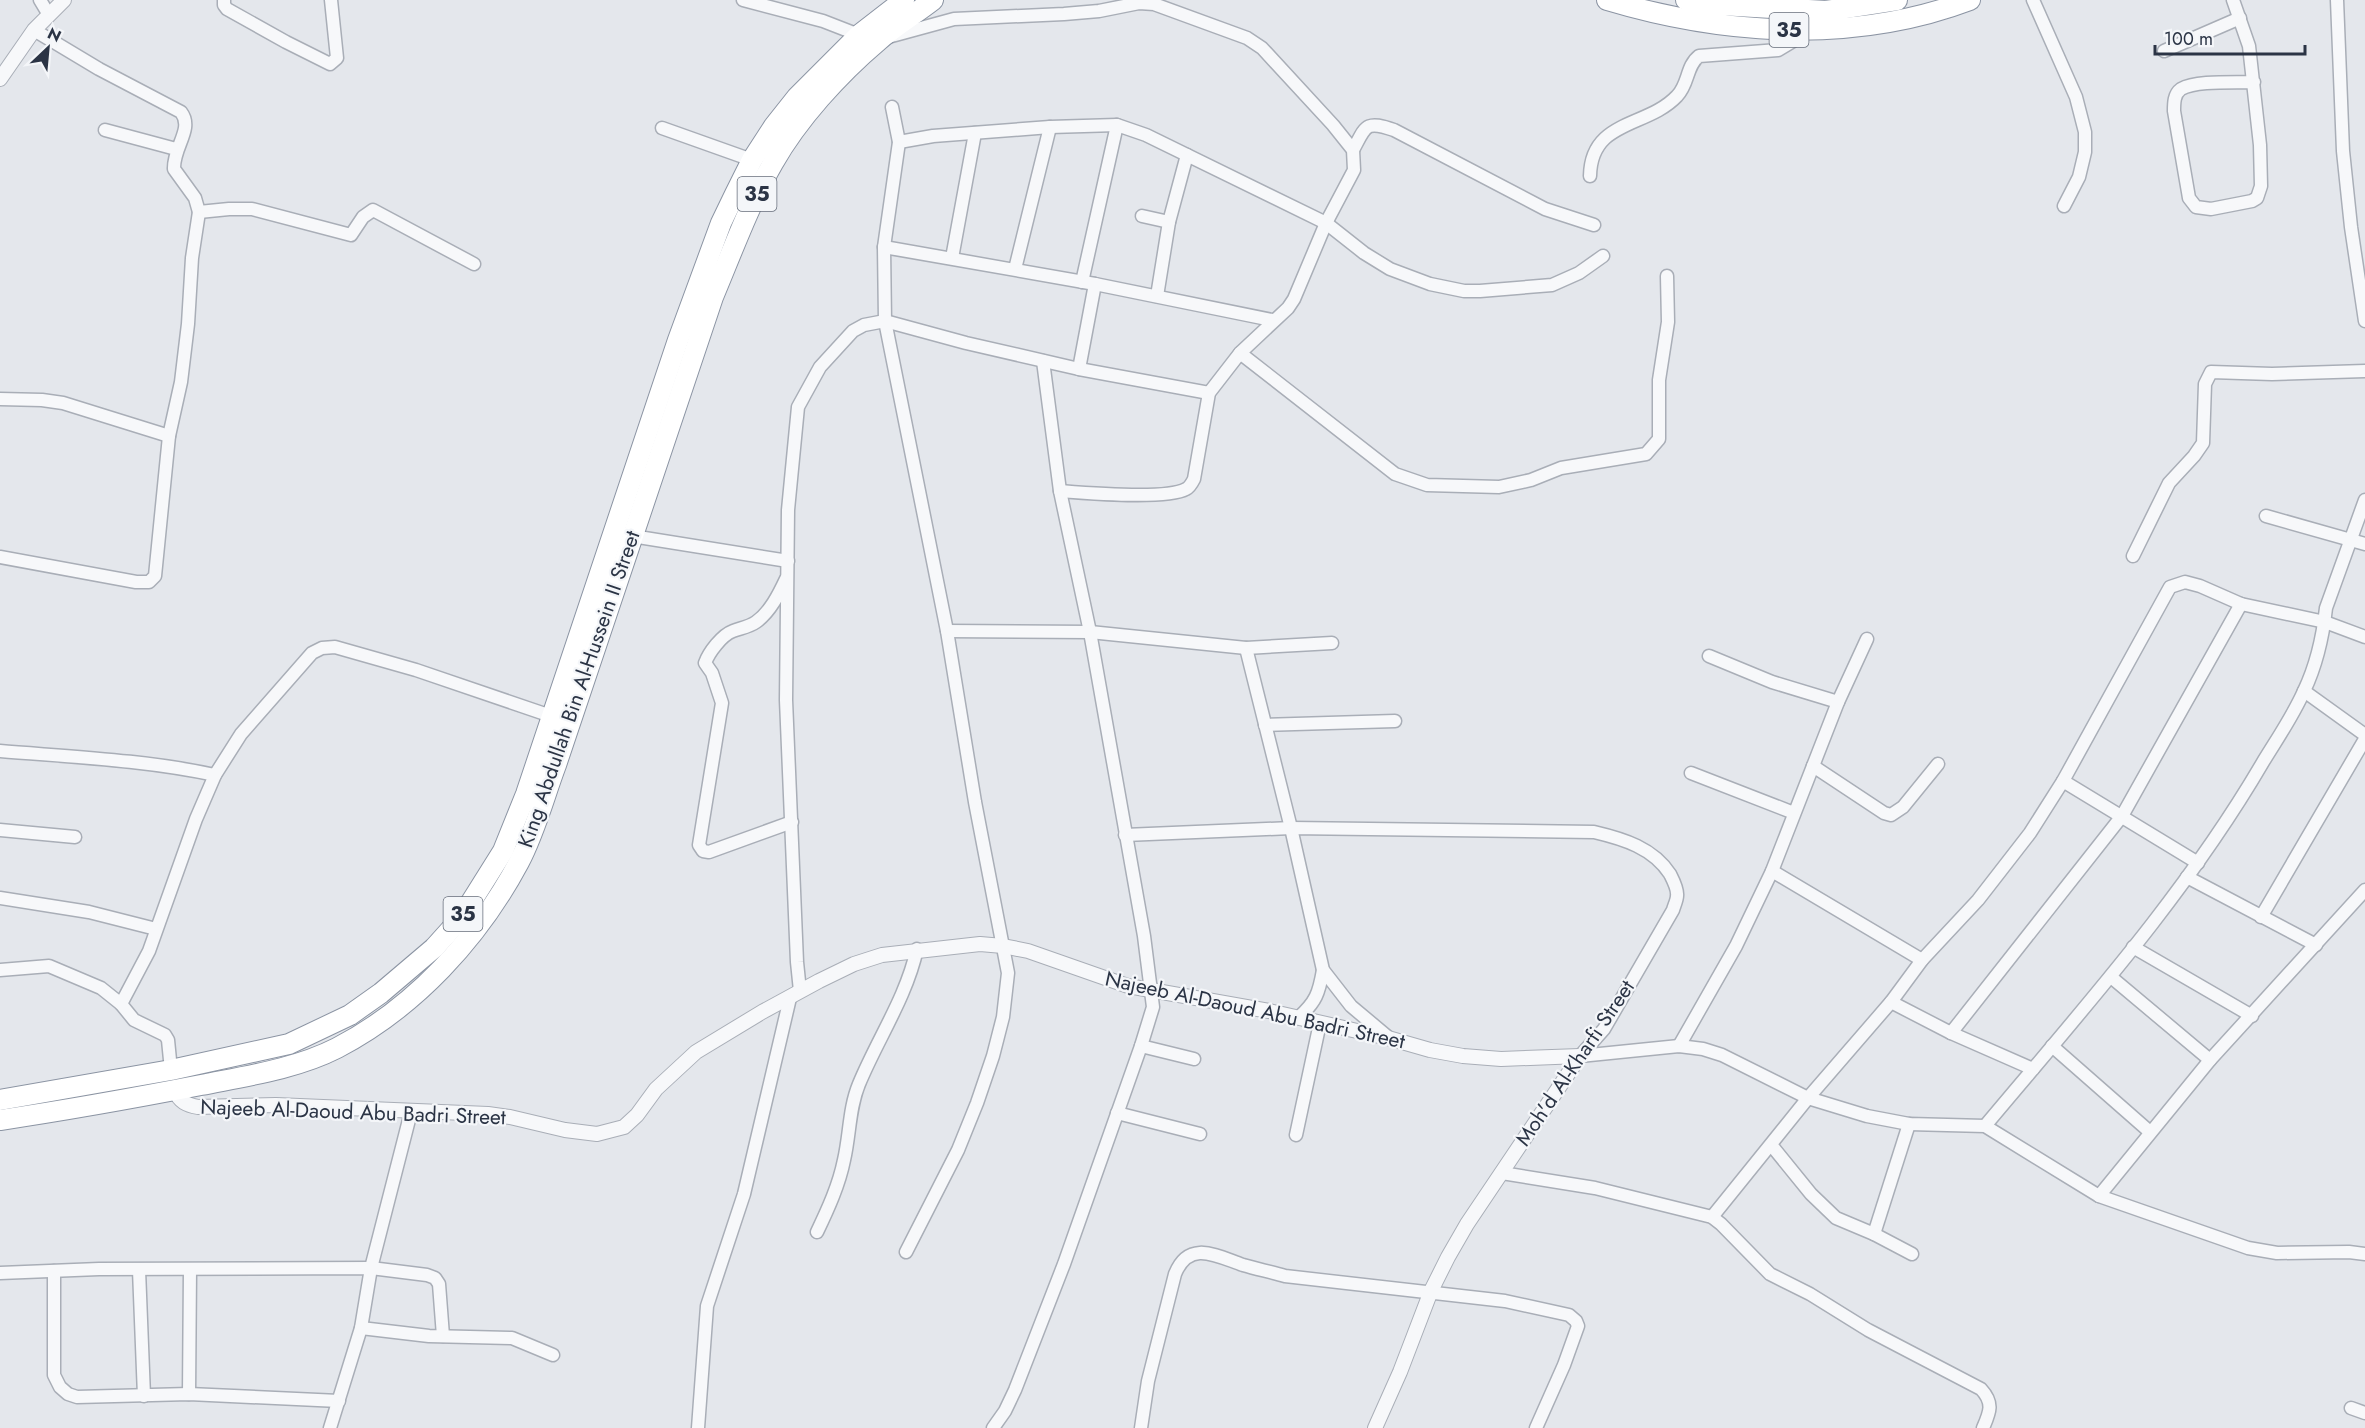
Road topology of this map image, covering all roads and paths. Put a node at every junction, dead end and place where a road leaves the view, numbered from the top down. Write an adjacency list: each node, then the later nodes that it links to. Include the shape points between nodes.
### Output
1 (40, 0): 16 (street)
2 (63, 0): 16 (street)
3 (224, 0): 4 (street, via 227,9 330,64 337,58)
4 (331, 0)
5 (743, 0): 15 (street)
6 (904, 0): 20 (highway, King Abdullah Bin Al-Hussein II Street / 35)
7 (933, 0): 21 (highway, King Abdullah Bin Al-Hussein II Street / 35)
8 (1607, 0): 19 (highway, 35, via 1635,9 1744,29)
9 (1897, 0): 14 (highway, 35, via 1826,11)
10 (1970, 0): 19 (highway, 35, via 1886,23)
11 (2033, 0): 37 (street, via 2076,97 2085,132 2079,177)
12 (2234, 0): 17 (street)
13 (2337, 0): 52 (street, via 2343,151)
14 (1698, 1)
15 (776, 4): 20 (street)
16 (49, 15): 18 (street)
17 (2240, 18): 22 (street); 24 (street)
18 (34, 30): 23 (street); 32 (street, via 181,112 187,125)
19 (1803, 30): 36 (street, via 1778,50 1699,56 1689,67 1678,95 1608,135 1598,145 1590,161)
20 (859, 35): 35 (highway, King Abdullah Bin Al-Hussein II Street / 35, via 797,97)
21 (879, 40): 33 (street, via 954,19 1064,14 1154,4 1247,38 1262,48); 63 (highway, King Abdullah Bin Al-Hussein II Street / 35, via 805,116 773,162 744,222)
22 (2164, 51)
23 (0, 79)
24 (2254, 82): 24 (street, via 2201,84 2177,93 2174,111 2189,198 2196,207 2211,209 2257,198 2262,167)
25 (892, 107): 31 (street)
26 (1117, 125): 27 (street); 34 (street); 49 (street)
27 (1050, 127): 30 (street); 47 (street)
28 (662, 128): 35 (street)
29 (105, 130): 32 (street)
30 (975, 133): 31 (street); 45 (street)
31 (899, 142): 43 (street)
32 (176, 149): 38 (street, via 174,169 190,190)
33 (1353, 150): 41 (street, via 1354,170); 42 (street, via 1365,128 1380,125 1545,209)
34 (1187, 155): 40 (street); 41 (street)
35 (752, 160): 63 (highway, King Abdullah Bin Al-Hussein II Street / 35, via 721,223 678,340)
36 (1590, 176)
37 (2064, 206)
38 (199, 212): 46 (street, via 252,209 351,236 363,217 373,210); 62 (street, via 181,382)
39 (1142, 216): 40 (street)
40 (1169, 222): 51 (street)
41 (1326, 223): 44 (street, via 1390,269 1464,291 1552,285); 53 (street, via 1300,290 1288,308)
42 (1593, 225)
43 (884, 246): 45 (street); 54 (street)
44 (1603, 256)
45 (952, 258): 47 (street)
46 (474, 264)
47 (1015, 269): 49 (street)
48 (1667, 276): 56 (street, via 1668,322 1659,380 1659,439 1654,447 1646,454 1561,468 1499,487 1428,485 1395,474)
49 (1082, 282): 50 (street)
50 (1095, 284): 51 (street); 58 (street)
51 (1157, 296): 53 (street)
52 (2364, 303): 55 (street)
53 (1272, 320): 56 (street)
54 (885, 321): 57 (street); 73 (street, via 853,331 820,367 804,392 798,407 788,510); 77 (street)
55 (2365, 321)
56 (1240, 353): 60 (street)
57 (1043, 361): 58 (street); 65 (street)
58 (1079, 369): 60 (street)
59 (2365, 371): 71 (street, via 2211,372 2205,384 2203,442 2169,483)
60 (1209, 393): 65 (street, via 1194,479 1186,489 1130,494)
61 (0, 399): 62 (street, via 63,404)
62 (169, 436): 72 (street, via 160,542 155,576 149,582)
63 (655, 439): 64 (highway, King Abdullah Bin Al-Hussein II Street / 35)
64 (641, 478): 68 (highway, King Abdullah Bin Al-Hussein II Street / 35); 86 (highway, King Abdullah Bin Al-Hussein II Street / 35)
65 (1060, 491): 78 (street)
66 (2365, 500): 69 (street)
67 (2266, 516): 69 (street)
68 (632, 536): 73 (street); 136 (highway, King Abdullah Bin Al-Hussein II Street / 35, via 520,861 479,925 423,986 395,1010 336,1048 301,1062)
69 (2352, 540): 70 (street); 76 (street, via 2326,608)
70 (2365, 544)
71 (2133, 555)
72 (0, 557)
73 (788, 561): 74 (street)
74 (788, 575): 98 (street, via 786,700); 98 (street, via 761,618 731,632 705,663 722,703 699,845 709,852)
75 (2241, 604): 76 (street); 95 (street, via 2185,582 2170,587); 97 (street)
76 (2325, 622): 79 (street); 84 (street)
77 (947, 631): 78 (street); 111 (street)
78 (1090, 632): 82 (street); 101 (street)
79 (2365, 637)
80 (1867, 639): 85 (street)
81 (1332, 643): 82 (street)
82 (1246, 648): 88 (street)
83 (1709, 656): 85 (street, via 1772,682)
84 (2304, 691): 89 (street); 103 (street, via 2247,790)
85 (1838, 702): 92 (street)
86 (551, 716): 94 (street, via 416,670 335,647 321,648 312,653 241,735); 134 (highway, King Abdullah Bin Al-Hussein II Street / 35, via 503,851 461,918 434,948 381,993 320,1030 289,1044)
87 (1395, 721): 88 (street)
88 (1265, 725): 99 (street)
89 (2365, 737): 108 (street)
90 (0, 751): 94 (street, via 124,761)
91 (1938, 764): 92 (street, via 1903,807 1891,815)
92 (1813, 766): 96 (street)
93 (1691, 773): 96 (street)
94 (215, 775): 109 (street)
95 (2063, 781): 97 (street); 114 (street, via 2006,866)
96 (1794, 813): 104 (street)
97 (2122, 816): 103 (street); 125 (street)
98 (792, 822): 119 (street)
99 (1291, 828): 101 (street, Moh'd Al-Kharfi Street); 116 (street); 130 (street, Moh'd Al-Kharfi Street, via 1594,832 1643,848 1662,862 1677,896 1672,910 1604,1029)
100 (0, 830): 102 (street)
101 (1125, 835): 118 (street)
102 (75, 837)
103 (2198, 863): 105 (street)
104 (1772, 871): 114 (street); 128 (street, via 1736,946)
105 (2187, 877): 108 (street); 112 (street)
106 (2365, 890): 110 (street)
107 (0, 898): 109 (street, via 89,912)
108 (2261, 917): 110 (street)
109 (156, 929): 121 (street)
110 (2316, 945): 122 (street)
111 (1003, 946): 113 (street, Najeeb Al-Daoud Abu Badri Street, via 980,944); 118 (street, Najeeb Al-Daoud Abu Badri Street); 154 (street, via 1008,984 993,1056 958,1150)
112 (2133, 947): 117 (street); 122 (street)
113 (917, 950): 119 (street, Najeeb Al-Daoud Abu Badri Street, via 871,958); 152 (street, via 905,988 859,1083 844,1161)
114 (1922, 960): 120 (street)
115 (0, 970): 121 (street, via 49,966 101,988)
116 (1323, 970): 123 (street, via 1311,1006); 126 (street, via 1351,1006)
117 (2110, 977): 129 (street); 132 (street)
118 (1152, 991): 123 (street, Najeeb Al-Daoud Abu Badri Street); 127 (street, via 1153,1007)
119 (795, 994): 140 (street, Najeeb Al-Daoud Abu Badri Street, via 696,1052 656,1089 624,1127 608,1132 565,1130 488,1114); 172 (street, via 744,1194 707,1306)
120 (1891, 1002): 125 (street); 138 (street)
121 (121, 1004): 134 (street, via 134,1020 165,1035)
122 (2252, 1016): 132 (street)
123 (1298, 1018): 124 (street, Najeeb Al-Daoud Abu Badri Street)
124 (1320, 1023): 126 (street, Najeeb Al-Daoud Abu Badri Street); 147 (street)
125 (1951, 1033): 133 (street)
126 (1388, 1038): 130 (street, Najeeb Al-Daoud Abu Badri Street, via 1463,1056)
127 (1141, 1046): 131 (street); 141 (street)
128 (1679, 1046): 130 (street); 138 (street, via 1722,1055)
129 (2052, 1046): 133 (street); 145 (street)
130 (1580, 1056): 149 (street, Moh'd Al-Kharfi Street)
131 (1194, 1059)
132 (2210, 1060): 145 (street)
133 (2032, 1069): 144 (street)
134 (171, 1070): 137 (highway, King Abdullah Bin Al-Hussein II Street / 35)
135 (0, 1090): 137 (street)
136 (175, 1090): 140 (street, Najeeb Al-Daoud Abu Badri Street, via 182,1101 198,1107 276,1105); 142 (highway, King Abdullah Bin Al-Hussein II Street / 35)
137 (20, 1096): 139 (highway, King Abdullah Bin Al-Hussein II Street / 35)
138 (1808, 1098): 143 (street); 148 (street)
139 (0, 1100)
140 (411, 1112): 157 (street)
141 (1117, 1113): 146 (street); 173 (street, via 1015,1390)
142 (0, 1120)
143 (1909, 1124): 144 (street); 153 (street)
144 (1985, 1126): 150 (street)
145 (2150, 1131): 150 (street)
146 (1200, 1134)
147 (1296, 1135)
148 (1772, 1146): 151 (street); 153 (street, via 1836,1218)
149 (1502, 1173): 151 (street, via 1595,1188); 162 (street, Moh'd Al-Kharfi Street, via 1467,1224)
150 (2099, 1196): 156 (street, via 2248,1248 2277,1253)
151 (1713, 1217): 177 (street, via 1770,1274 1981,1389 1991,1408)
152 (817, 1232)
153 (1874, 1234): 155 (street)
154 (906, 1252)
155 (1912, 1254)
156 (2365, 1254)
157 (371, 1268): 159 (street); 163 (street); 164 (street, via 437,1279)
158 (139, 1270): 159 (street); 160 (street); 167 (street)
159 (190, 1270): 166 (street)
160 (54, 1271): 161 (street); 167 (street, via 54,1375 60,1388 77,1397)
161 (0, 1273)
162 (1431, 1291): 174 (street, via 1285,1276 1212,1253 1191,1254 1175,1274 1148,1381); 175 (street, Moh'd Al-Kharfi Street); 176 (street, via 1535,1307 1559,1312 1576,1321 1578,1326 1564,1365)
163 (361, 1328): 164 (street); 168 (street)
164 (443, 1336): 165 (street, via 512,1338)
165 (553, 1355)
166 (189, 1394): 167 (street); 168 (street)
167 (144, 1395)
168 (339, 1401): 171 (street)
169 (2351, 1408): 170 (street)
170 (2365, 1413)
171 (330, 1428)
172 (698, 1428)
173 (993, 1428)
174 (1141, 1428)
175 (1375, 1428)
176 (1536, 1428)
177 (1983, 1428)

